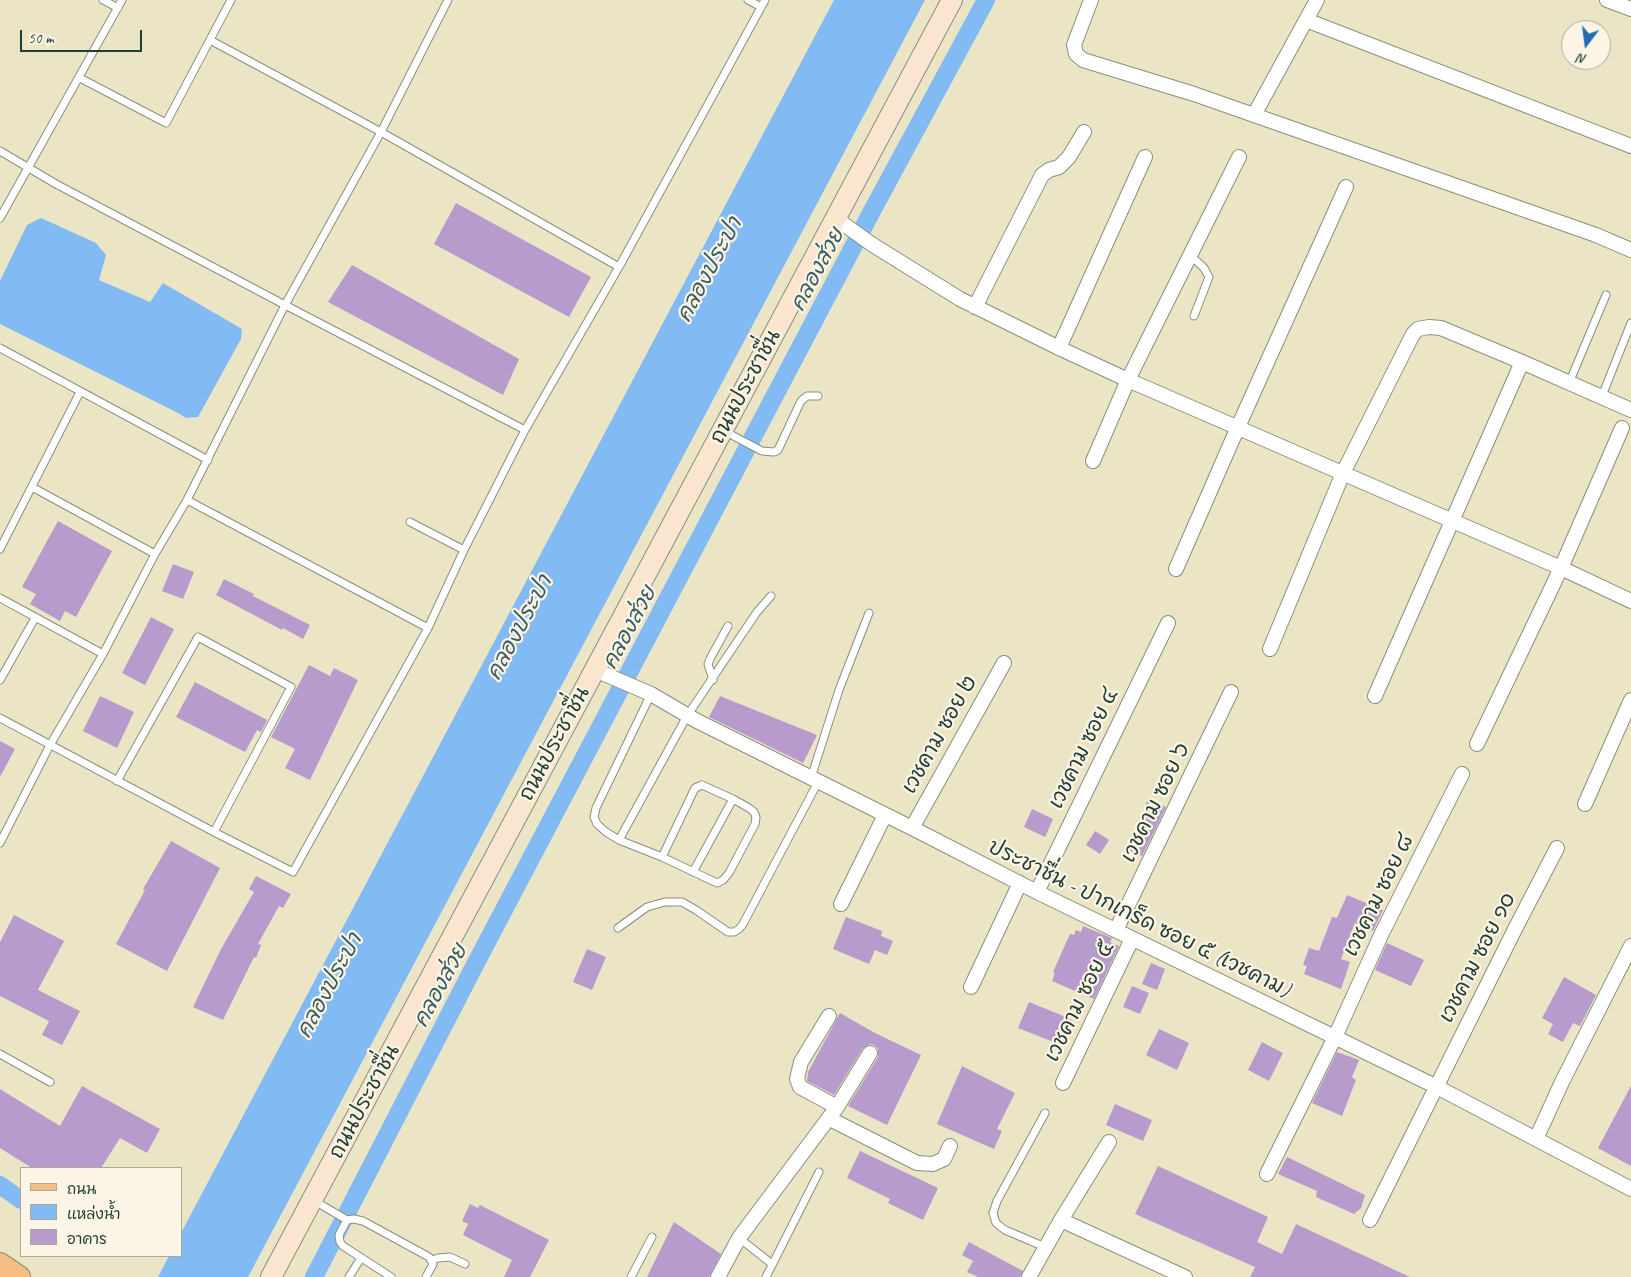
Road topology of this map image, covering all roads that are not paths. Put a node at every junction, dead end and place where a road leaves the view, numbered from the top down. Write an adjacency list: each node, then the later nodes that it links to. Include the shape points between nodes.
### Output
1 (103, 0): 11 (lane)
2 (122, 0): 11 (lane)
3 (231, 0): 14 (lane)
4 (448, 0): 17 (lane)
5 (748, 0): 10 (lane)
6 (952, 0): 26 (main road, ถนนประชาชื่น)
7 (1091, 0): 16 (street, via 1074,45 1076,54 1083,60)
8 (1317, 0): 13 (street)
9 (1608, 0): 12 (street)
10 (763, 3): 29 (lane)
11 (118, 8): 15 (lane)
12 (1631, 9)
13 (1306, 20): 16 (street); 19 (street)
14 (210, 40): 15 (lane, via 166,123); 17 (lane)
15 (80, 78): 23 (lane)
16 (1254, 115): 27 (street)
17 (381, 132): 29 (lane); 31 (lane)
18 (1084, 132): 32 (street, via 1069,158 1042,175)
19 (1631, 146)
20 (0, 151): 23 (lane)
21 (1145, 157): 36 (street)
22 (1239, 157): 28 (street)
23 (28, 167): 25 (lane); 31 (lane)
24 (1346, 188): 44 (street)
25 (0, 218)
26 (839, 221): 32 (street); 47 (main road, ถนนประชาชื่น)
27 (1631, 250)
28 (1190, 255): 33 (lane, via 1209,277); 38 (street)
29 (620, 267): 46 (lane)
30 (1606, 295): 39 (lane)
31 (285, 305): 46 (lane); 48 (lane)
32 (975, 306): 36 (street)
33 (1194, 316)
34 (1631, 323): 42 (lane)
35 (0, 348): 40 (lane)
36 (1059, 348): 38 (street)
37 (1522, 362): 39 (street); 50 (street, via 1440,328 1418,329); 53 (street)
38 (1128, 380): 44 (street); 49 (street)
39 (1569, 383): 42 (street)
40 (80, 392): 48 (lane); 51 (lane)
41 (818, 396): 47 (lane, via 807,396 801,401 778,450 762,451)
42 (1602, 396): 43 (street)
43 (1631, 410)
44 (1238, 426): 50 (street); 59 (street)
45 (1622, 428): 58 (street)
46 (526, 430): 56 (lane)
47 (729, 434): 71 (main road, ถนนประชาชื่น)
48 (208, 460): 52 (lane)
49 (1093, 461)
50 (1343, 473): 53 (street); 68 (street)
51 (32, 487): 55 (lane); 57 (lane)
52 (187, 500): 57 (lane); 67 (lane)
53 (1454, 521): 58 (street); 76 (street)
54 (410, 522): 56 (lane)
55 (0, 549)
56 (464, 550): 67 (lane)
57 (156, 554): 69 (lane)
58 (1561, 568): 62 (street); 80 (street)
59 (1176, 569)
60 (771, 596): 73 (lane)
61 (0, 598): 64 (lane)
62 (1631, 601)
63 (869, 614): 83 (lane, via 839,690)
64 (35, 618): 69 (lane); 72 (lane)
65 (1168, 623): 96 (street, เวชคาม ซอย ๔)
66 (728, 626): 73 (lane, via 708,664)
67 (428, 628): 89 (lane, via 293,872)
68 (1270, 649)
69 (103, 654): 81 (lane)
70 (1004, 663): 88 (street, เวชคาม ซอย ๒)
71 (600, 673): 75 (street, ประชาชื่น - ปากเกร็ด ซอย ๕ (เวชคาม)); 118 (main road, ถนนประชาชื่น)
72 (0, 680)
73 (713, 680): 78 (lane)
74 (1231, 692): 99 (street, เวชคาม ซอย ๖)
75 (651, 694): 78 (street, ประชาชื่น - ปากเกร็ด ซอย ๕ (เวชคาม)); 90 (lane, via 594,816 597,824)
76 (1375, 696)
77 (1631, 700): 86 (street)
78 (687, 716): 83 (street, ประชาชื่น - ปากเกร็ด ซอย ๕ (เวชคาม)); 90 (lane)
79 (0, 718): 81 (lane)
80 (1476, 744)
81 (50, 745): 84 (lane); 91 (lane)
82 (1462, 774): 104 (street, เวชคาม ซอย ๘, via 1382,933)
83 (814, 780): 87 (street, ประชาชื่น - ปากเกร็ด ซอย ๕ (เวชคาม)); 98 (lane, via 739,929 728,932 682,902 664,902 647,907)
84 (117, 781): 89 (lane); 89 (lane, via 198,637 291,687)
85 (733, 799): 93 (lane, via 708,786 695,788); 94 (lane); 94 (lane, via 754,812 756,817 729,873 718,883)
86 (1585, 804)
87 (885, 815): 88 (street, ประชาชื่น - ปากเกร็ด ซอย ๕ (เวชคาม)); 97 (street)
88 (912, 828): 95 (street, ประชาชื่น - ปากเกร็ด ซอย ๕ (เวชคาม))
89 (214, 832)
90 (619, 840): 93 (lane)
91 (0, 843)
92 (1557, 848): 109 (street, เวชคาม ซอย ๑๐)
93 (662, 857): 94 (lane)
94 (693, 872)
95 (1020, 883): 96 (street, ประชาชื่น - ปากเกร็ด ซอย ๕ (เวชคาม)); 102 (street)
96 (1037, 892): 99 (street, ประชาชื่น - ปากเกร็ด ซอย ๕ (เวชคาม))
97 (841, 904)
98 (618, 928)
99 (1116, 930): 100 (street, ประชาชื่น - ปากเกร็ด ซอย ๕ (เวชคาม))
100 (1132, 939): 104 (street, ประชาชื่น - ปากเกร็ด ซอย ๕ (เวชคาม)); 108 (street, เวชคาม ซอย ๕)
101 (1631, 946): 112 (street)
102 (971, 987)
103 (828, 1016): 110 (street, via 801,1062 797,1079 800,1087)
104 (1335, 1037): 109 (street, ประชาชื่น - ปากเกร็ด ซอย ๕ (เวชคาม)); 116 (street, เวชคาม ซอย ๘)
105 (870, 1053): 110 (street)
106 (0, 1054): 107 (lane)
107 (50, 1082)
108 (1063, 1083)
109 (1437, 1087): 112 (street, ประชาชื่น - ปากเกร็ด ซอย ๕ (เวชคาม)); 121 (street, เวชคาม ซอย ๑๐)
110 (834, 1113): 114 (street, via 917,1163 933,1164 944,1159); 123 (street)
111 (1045, 1113): 124 (lane, via 993,1213 996,1223 1005,1230)
112 (1536, 1139): 117 (street, ประชาชื่น - ปากเกร็ด ซอย ๕ (เวชคาม))
113 (1109, 1142): 120 (street)
114 (950, 1146)
115 (819, 1172): 129 (lane)
116 (1267, 1174)
117 (1631, 1189)
118 (320, 1204): 119 (lane); 131 (main road, ถนนประชาชื่น)
119 (347, 1220): 125 (lane, via 339,1235 340,1242); 126 (lane, via 363,1221)
120 (1061, 1220): 124 (street); 139 (street)
121 (1370, 1220)
122 (652, 1236): 135 (lane)
123 (739, 1238): 129 (lane); 136 (street)
124 (1045, 1248): 138 (street)
125 (361, 1258): 132 (lane); 133 (lane)
126 (432, 1260): 128 (lane, via 450,1258); 134 (lane)
127 (0, 1264): 130 (main road)
128 (465, 1264)
129 (772, 1264): 137 (lane)
130 (19, 1277)
131 (271, 1277)
132 (349, 1277)
133 (391, 1277)
134 (426, 1277)
135 (631, 1277)
136 (718, 1277)
137 (766, 1277)
138 (1029, 1277)
139 (1185, 1277)

